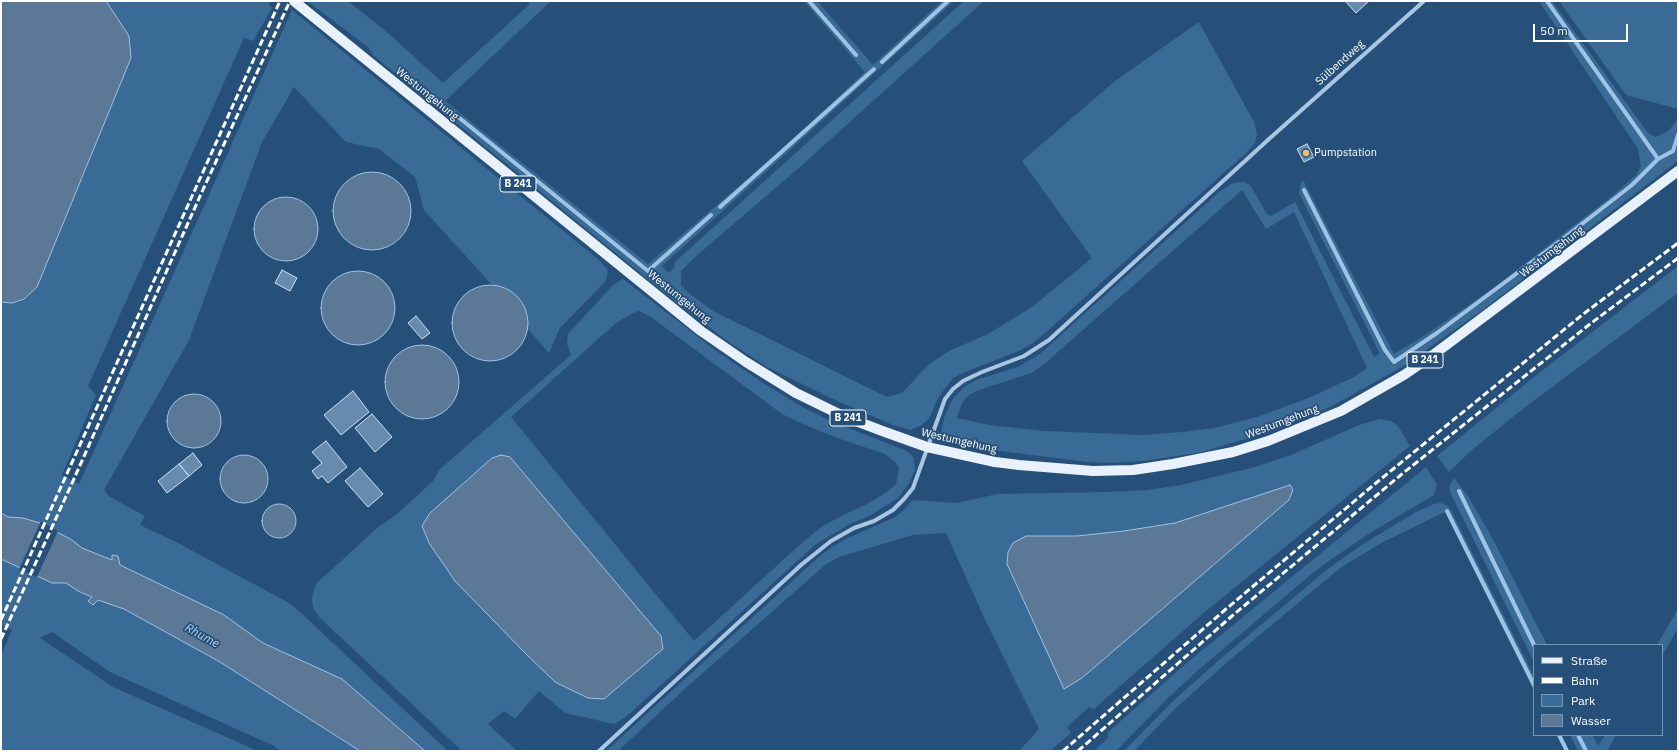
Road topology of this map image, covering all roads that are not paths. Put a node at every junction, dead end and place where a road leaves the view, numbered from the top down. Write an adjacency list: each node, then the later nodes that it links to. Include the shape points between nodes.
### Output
1 (294, 1): 4 (main road, Westumgehung / B 241, via 701,331 796,393 843,416)
2 (1424, 1): 4 (street, Sülbendweg, via 1049,340 1024,356 982,372 953,389 945,399)
3 (1678, 171): 4 (main road, Westumgehung / B 241, via 1404,375 1341,411 1268,441 1233,452 1173,464 1133,470 1093,471 1001,463)
4 (927, 447): 5 (street, Sülbendweg, via 913,488 893,510 831,541 801,565)
5 (599, 751)

